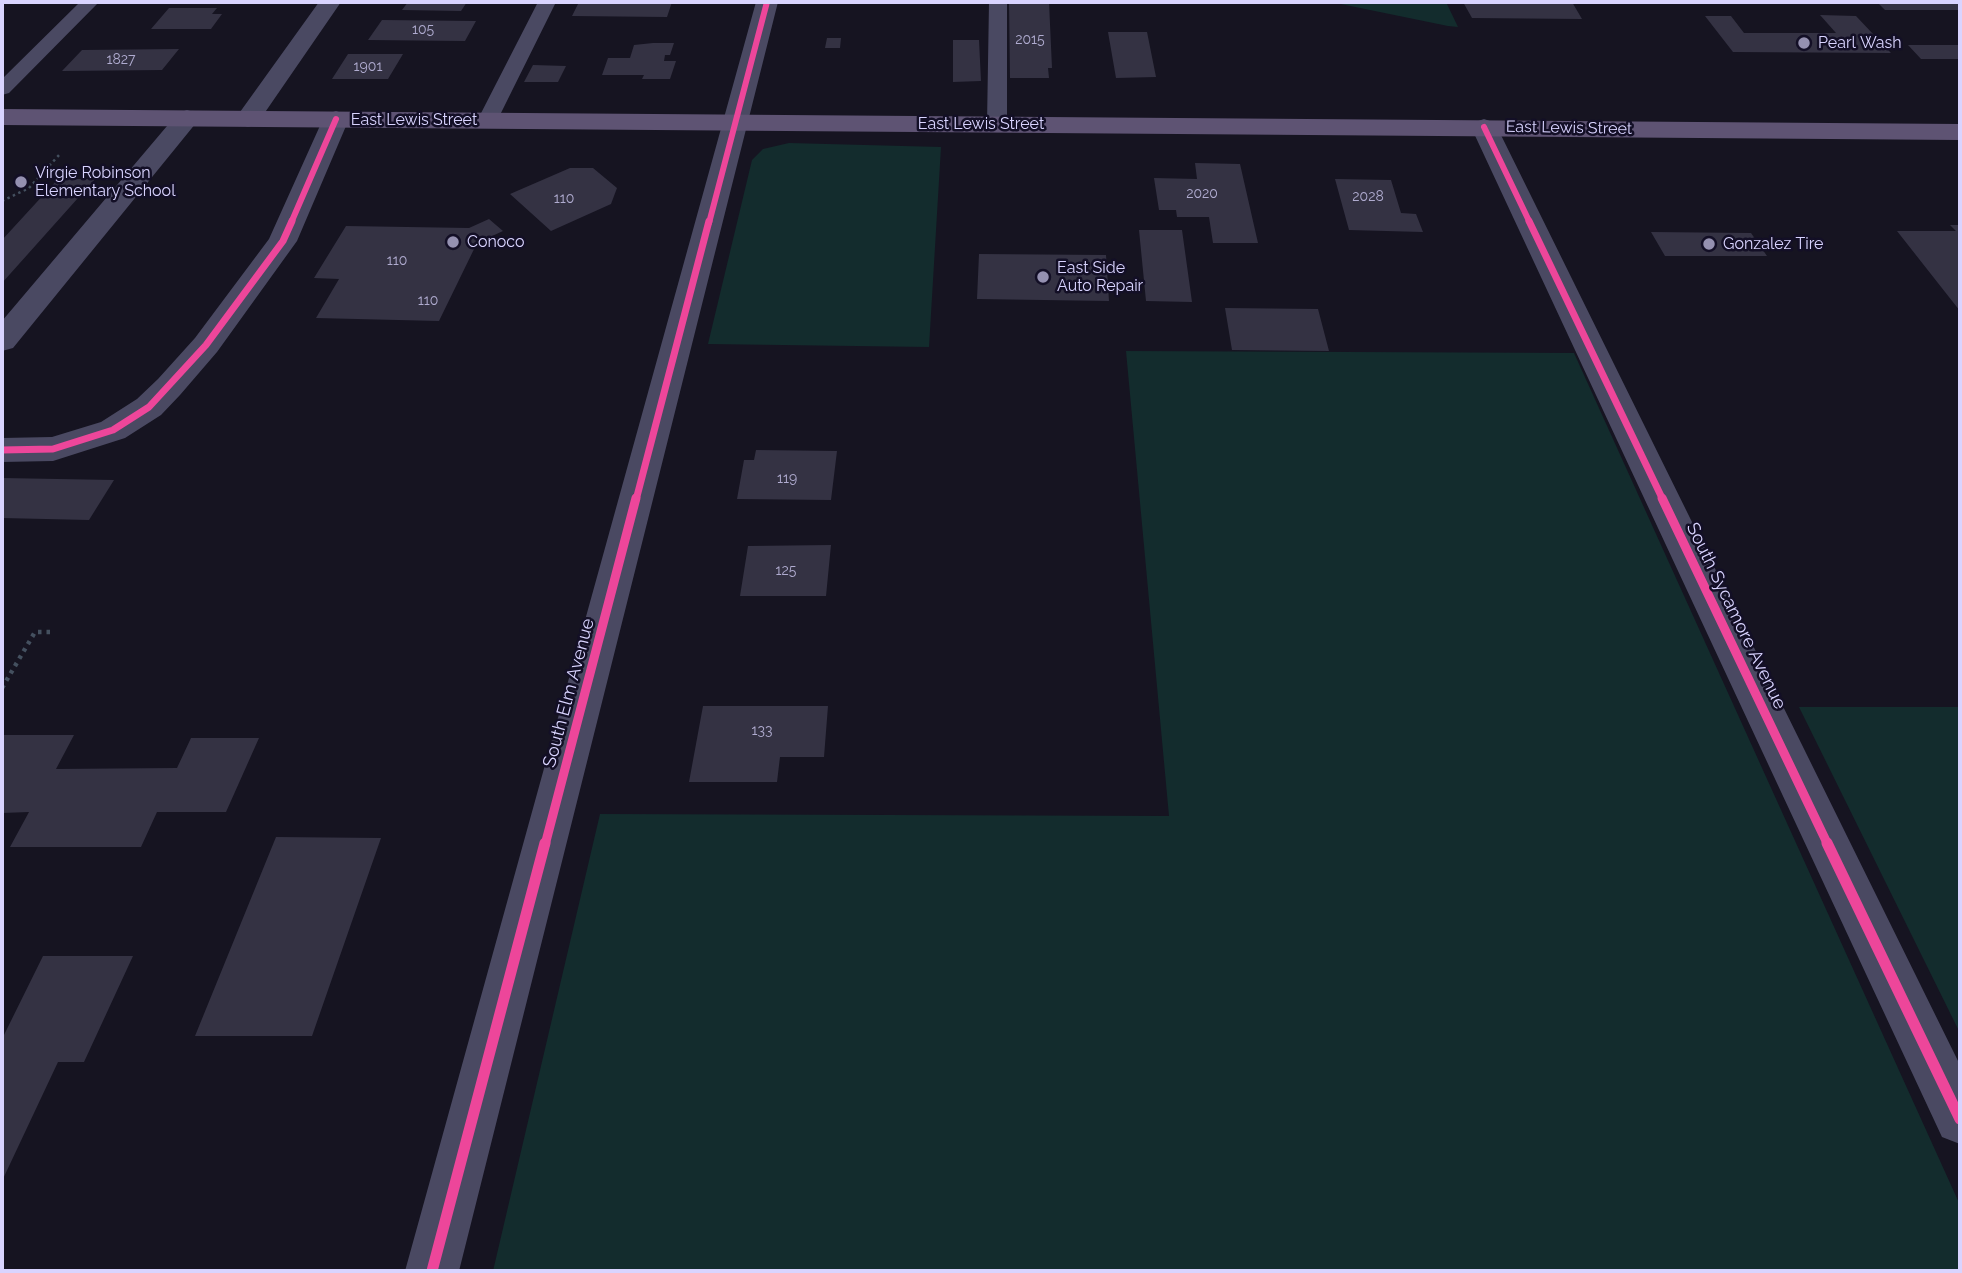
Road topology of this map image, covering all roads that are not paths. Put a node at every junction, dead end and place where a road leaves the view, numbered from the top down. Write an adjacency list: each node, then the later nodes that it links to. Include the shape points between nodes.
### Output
1 (90, 2): 6 (lane)
2 (330, 2): 9 (street)
3 (547, 2): 11 (lane)
4 (767, 2): 12 (street, South Elm Avenue)
5 (998, 2): 13 (lane)
6 (2, 89)
7 (2, 117): 8 (main road, East Lewis Street)
8 (187, 118): 9 (main road, East Lewis Street); 16 (street)
9 (248, 119): 10 (main road, East Lewis Street)
10 (336, 119): 11 (main road, East Lewis Street); 17 (street, via 283,241 206,345 149,407 113,430 53,449)
11 (487, 121): 12 (main road, East Lewis Street)
12 (735, 122): 13 (main road, East Lewis Street); 19 (street, South Elm Avenue)
13 (997, 124): 14 (main road, East Lewis Street)
14 (1484, 127): 15 (main road, East Lewis Street); 18 (street, South Sycamore Avenue)
15 (1960, 132)
16 (2, 341)
17 (2, 450)
18 (1960, 1119)
19 (432, 1271)

